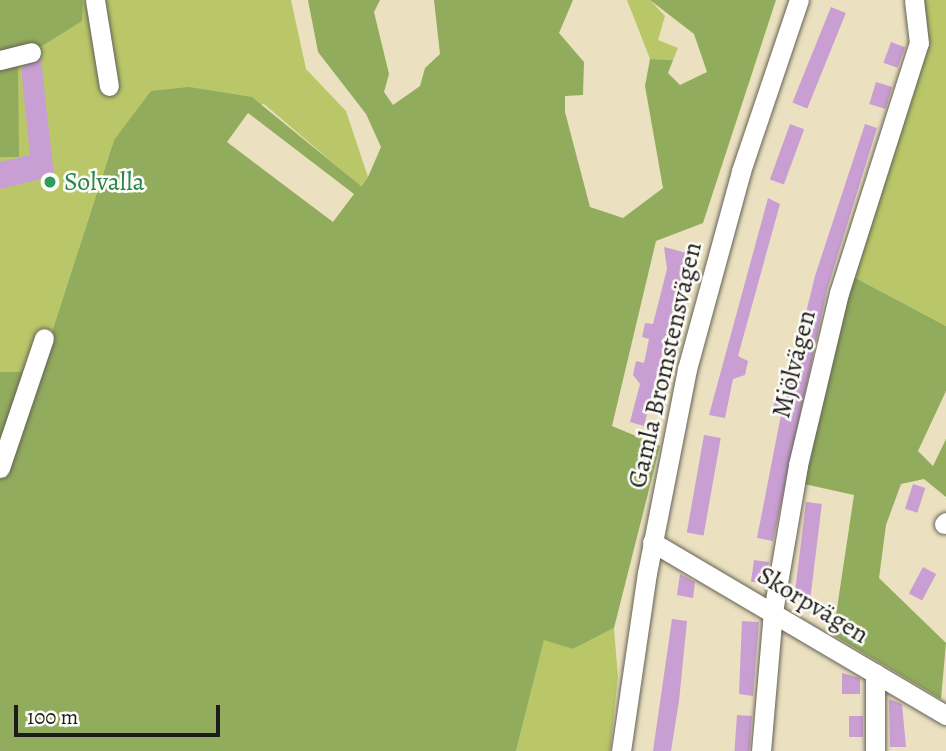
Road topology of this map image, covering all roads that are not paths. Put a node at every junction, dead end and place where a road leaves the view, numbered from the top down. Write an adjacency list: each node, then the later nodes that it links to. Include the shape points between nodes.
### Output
1 (94, 0): 6 (street)
2 (799, 0): 9 (street, Gamla Bromstensvägen, via 709,283)
3 (914, 0): 10 (street, Mjölvägen, via 919,43 839,293 797,465)
4 (31, 52): 5 (street)
5 (0, 60)
6 (109, 86)
7 (44, 338): 8 (street)
8 (0, 468)
9 (653, 542): 10 (street, Skorpvägen); 13 (street, Gamla Bromstensvägen)
10 (773, 612): 11 (street, Skorpvägen); 14 (street, Mjölvägen)
11 (875, 673): 12 (street, Skorpvägen); 15 (street)
12 (946, 715)
13 (621, 751)
14 (761, 751)
15 (875, 751)

